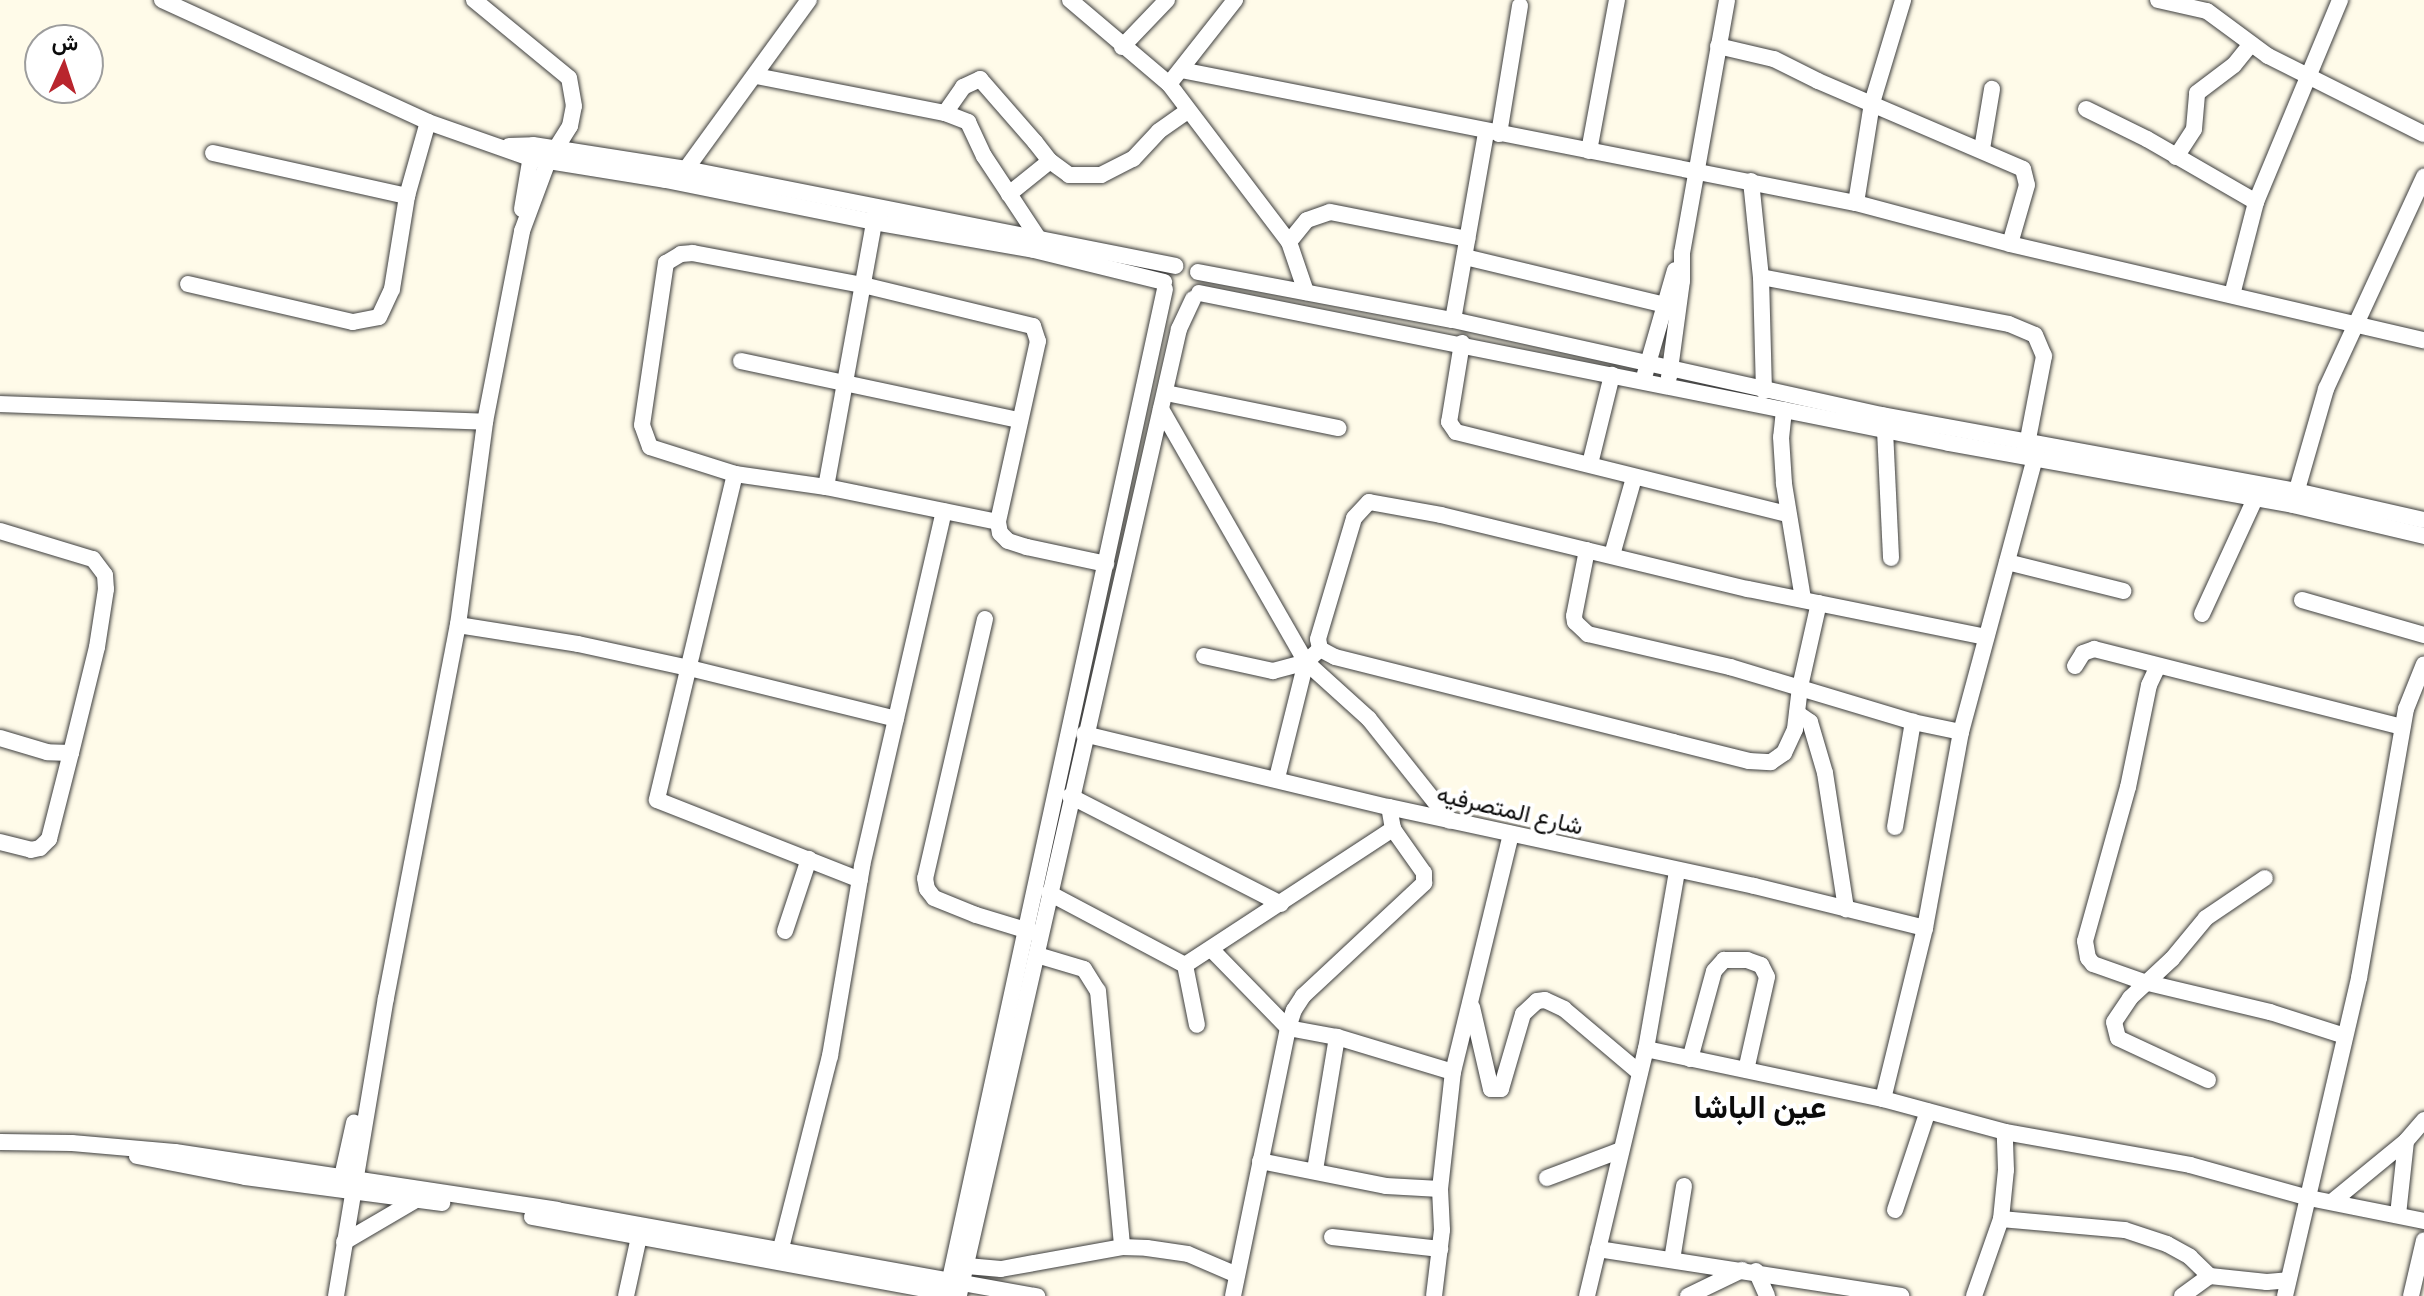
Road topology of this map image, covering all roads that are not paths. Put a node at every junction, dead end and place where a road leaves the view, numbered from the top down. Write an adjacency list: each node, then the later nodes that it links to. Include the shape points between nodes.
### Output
1 (162, 0): 25 (street)
2 (474, 0): 32 (street, via 569,78 574,106 570,126)
3 (809, 0): 17 (street)
4 (1070, 0): 15 (street)
5 (1167, 0): 15 (street)
6 (1235, 0): 16 (street)
7 (1617, 0): 30 (street)
8 (1727, 0): 14 (street)
9 (1903, 0): 21 (street)
10 (2158, 0): 13 (street, via 2207,11)
11 (2340, 0): 18 (street)
12 (1520, 6): 26 (street)
13 (2251, 44): 18 (street); 33 (street, via 2197,93 2194,129)
14 (1718, 46): 21 (street, via 1774,59); 36 (street)
15 (1122, 47): 19 (street)
16 (1181, 70): 19 (street); 26 (street)
17 (756, 76): 24 (street); 35 (street)
18 (2306, 77): 27 (street); 41 (street)
19 (1169, 84): 23 (street)
20 (1992, 89): 28 (street)
21 (1872, 103): 28 (street); 42 (street)
22 (2086, 109): 33 (street)
23 (1188, 111): 34 (street, via 1133,159 1101,175 1069,175); 48 (street)
24 (945, 113): 34 (street, via 963,87 980,79); 39 (street, via 968,122)
25 (428, 122): 29 (street, via 502,147); 40 (street)
26 (1492, 133): 30 (street); 47 (street)
27 (2424, 134)
28 (1982, 149): 49 (street, via 2027,174)
29 (532, 151): 32 (street); 45 (street)
30 (1589, 151): 36 (street)
31 (213, 153): 40 (street)
32 (552, 155): 35 (street); 44 (street); 45 (street)
33 (2176, 157): 41 (street)
34 (1050, 161): 39 (street)
35 (686, 169): 43 (street)
36 (1697, 172): 38 (street); 50 (street)
37 (2424, 177): 63 (street)
38 (1751, 181): 42 (street); 54 (street)
39 (1009, 194): 46 (street)
40 (407, 196): 55 (street, via 392,289 379,317 353,322)
41 (2256, 202): 59 (street)
42 (1856, 203): 49 (street)
43 (877, 205): 44 (street); 46 (street)
44 (874, 222): 56 (street); 57 (street, via 1076,258)
45 (522, 231): 76 (street)
46 (1037, 236): 52 (street)
47 (1467, 239): 48 (street, via 1330,212 1307,220); 51 (street)
48 (1289, 242): 58 (street)
49 (2010, 244): 59 (street)
50 (1682, 253): 61 (street); 69 (street)
51 (1465, 257): 61 (street); 62 (street)
52 (1175, 266): 53 (street); 57 (street)
53 (1198, 272): 58 (street); 60 (street)
54 (1761, 277): 71 (street); 79 (street, via 2009,324 2035,335 2044,356)
55 (188, 284)
56 (863, 285): 70 (street); 75 (street, via 1033,326 1038,341); 81 (street, via 693,253 666,263 642,432 657,451)
57 (1165, 285): 60 (street, via 1180,302); 96 (street)
58 (1306, 292): 62 (street)
59 (2232, 295): 63 (street)
60 (1196, 296): 65 (street); 72 (street, via 1179,329)
61 (1665, 305): 67 (street)
62 (1453, 320): 67 (street)
63 (2356, 322): 64 (street); 84 (street, via 2326,389)
64 (2424, 340)
65 (1462, 343): 68 (street); 80 (street, via 1451,427 1456,432)
66 (741, 361): 70 (street)
67 (1646, 372): 68 (street); 69 (street)
68 (1612, 375): 80 (street)
69 (1668, 378): 71 (street); 74 (street)
70 (844, 383): 75 (street); 83 (street)
71 (1764, 391): 79 (street)
72 (1163, 401): 77 (street); 107 (street); 118 (street)
73 (0, 404): 76 (street)
74 (1784, 410): 78 (street); 87 (street, via 1781,445)
75 (1019, 420): 89 (street)
76 (485, 422): 102 (street)
77 (1338, 428)
78 (1885, 430): 79 (street); 94 (street)
79 (2031, 451): 84 (street); 85 (street); 95 (street)
80 (1590, 464): 82 (street)
81 (735, 474): 83 (street); 109 (street)
82 (1634, 478): 87 (street); 93 (street)
83 (826, 487): 86 (street)
84 (2294, 498): 85 (street); 88 (street); 91 (street)
85 (2255, 499): 100 (street)
86 (944, 511): 89 (street); 114 (street)
87 (1788, 514): 99 (street)
88 (2424, 520)
89 (998, 522): 96 (street, via 1008,541)
90 (0, 531): 120 (street, via 93,559 105,575 97,647)
91 (2424, 536)
92 (1587, 550): 93 (street); 105 (street, via 1369,502 1354,518 1318,639); 112 (street, via 1574,619 1588,634)
93 (1612, 555): 99 (street)
94 (1891, 558)
95 (2007, 562): 97 (street); 104 (street)
96 (1106, 564): 138 (street)
97 (2123, 591)
98 (2302, 600): 103 (street)
99 (1811, 601): 104 (street); 112 (street)
100 (2202, 614)
101 (985, 619): 138 (street, via 925,878 934,898)
102 (458, 625): 109 (street); 164 (street)
103 (2424, 635)
104 (1986, 637): 117 (street)
105 (1320, 649): 107 (street); 113 (street, via 1749,761 1771,762 1784,753)
106 (1204, 656): 107 (street, via 1273,671)
107 (1306, 662): 121 (street); 124 (street, via 1369,719)
108 (2075, 666): 110 (street, via 2083,653 2094,649)
109 (689, 668): 114 (street); 129 (street, via 657,800)
110 (2157, 668): 116 (street); 142 (street, via 2085,941 2093,964)
111 (2423, 668): 116 (street)
112 (1800, 687): 113 (street); 115 (street)
113 (1797, 713): 135 (street, via 1810,722 1825,773)
114 (896, 719): 132 (street)
115 (1913, 722): 117 (street); 125 (street)
116 (2402, 727): 146 (street)
117 (1961, 732): 136 (street)
118 (1084, 734): 121 (street, شارع المتصرفيه); 122 (street)
119 (0, 738): 120 (street)
120 (71, 753): 128 (street, via 49,839 31,850)
121 (1277, 778): 123 (street, شارع المتصرفيه)
122 (1070, 796): 133 (street); 134 (street)
123 (1389, 807): 124 (street, شارع المتصرفيه); 126 (street)
124 (1450, 821): 127 (street, شارع المتصرفيه)
125 (1895, 827)
126 (1393, 829): 134 (street); 145 (street, via 1424,873 1424,883 1303,996)
127 (1511, 834): 130 (street, شارع المتصرفيه); 143 (street)
128 (0, 842)
129 (809, 859): 132 (street); 137 (street)
130 (1677, 872): 135 (street, شارع المتصرفيه); 148 (street)
131 (2265, 878): 142 (street, via 2206,918 2172,959)
132 (860, 880): 179 (street, via 830,1056)
133 (1049, 893): 138 (street); 141 (street)
134 (1281, 904): 139 (street)
135 (1846, 909): 136 (street, شارع المتصرفيه)
136 (1925, 928): 154 (street)
137 (785, 931)
138 (1034, 932): 140 (street); 189 (street, via 1001,1055)
139 (1211, 949): 141 (street); 145 (street)
140 (1037, 955): 178 (street, via 1084,969 1098,991); 184 (street)
141 (1185, 965): 144 (street)
142 (2144, 982): 146 (street); 153 (street, via 2114,1022 2114,1034)
143 (1472, 1005): 151 (street); 152 (street, via 1491,1089 1501,1089 1523,1014 1545,1000 1564,1009)
144 (1197, 1025)
145 (1288, 1028): 147 (street); 161 (street)
146 (2345, 1036): 167 (street)
147 (1337, 1037): 151 (street); 162 (street)
148 (1646, 1049): 149 (street); 152 (street)
149 (1690, 1059): 150 (street); 150 (street, via 1714,971 1724,960 1747,960 1761,965 1767,977)
150 (1746, 1070): 154 (street)
151 (1453, 1072): 166 (street)
152 (1640, 1073): 160 (street)
153 (2208, 1080)
154 (1883, 1099): 155 (street)
155 (1928, 1111): 157 (street); 170 (street)
156 (2424, 1120): 158 (street)
157 (2005, 1132): 167 (street, via 2190,1165); 172 (street)
158 (2406, 1141): 169 (street); 171 (street)
159 (0, 1142): 164 (street, via 175,1152)
160 (1621, 1150): 163 (street); 181 (street)
161 (1260, 1161): 162 (street); 186 (street)
162 (1315, 1170): 166 (street, via 1386,1186)
163 (1547, 1178)
164 (347, 1185): 168 (street); 177 (street); 179 (street)
165 (1684, 1186): 182 (street)
166 (1440, 1189): 180 (street)
167 (2309, 1198): 169 (street); 188 (street)
168 (416, 1200): 174 (street); 177 (street)
169 (2333, 1201): 171 (street)
170 (1895, 1210)
171 (2398, 1215): 173 (street)
172 (2001, 1219): 187 (street, via 2125,1230 2167,1244); 201 (street)
173 (2424, 1221)
174 (639, 1237): 190 (street); 193 (street)
175 (1332, 1237): 180 (street)
176 (2424, 1240): 203 (street)
177 (344, 1242): 183 (street)
178 (1122, 1247): 184 (street, via 1001,1269); 186 (street, via 1188,1254)
179 (781, 1248): 189 (street)
180 (1440, 1249): 196 (street)
181 (1598, 1249): 182 (street); 197 (street)
182 (1672, 1260): 185 (street)
183 (342, 1261): 191 (street); 192 (street)
184 (967, 1266): 189 (street)
185 (1749, 1271): 198 (street); 199 (street); 200 (street)
186 (1237, 1275): 195 (street)
187 (2210, 1276): 188 (street); 202 (street)
188 (2286, 1288)
189 (956, 1289): 190 (street); 194 (street)
190 (921, 1292)
191 (336, 1296)
192 (346, 1296)
193 (626, 1296)
194 (1037, 1296)
195 (1233, 1296)
196 (1434, 1296)
197 (1587, 1296)
198 (1688, 1296)
199 (1767, 1296)
200 (1901, 1296)
201 (1974, 1296)
202 (2182, 1296)
203 (2411, 1296)

